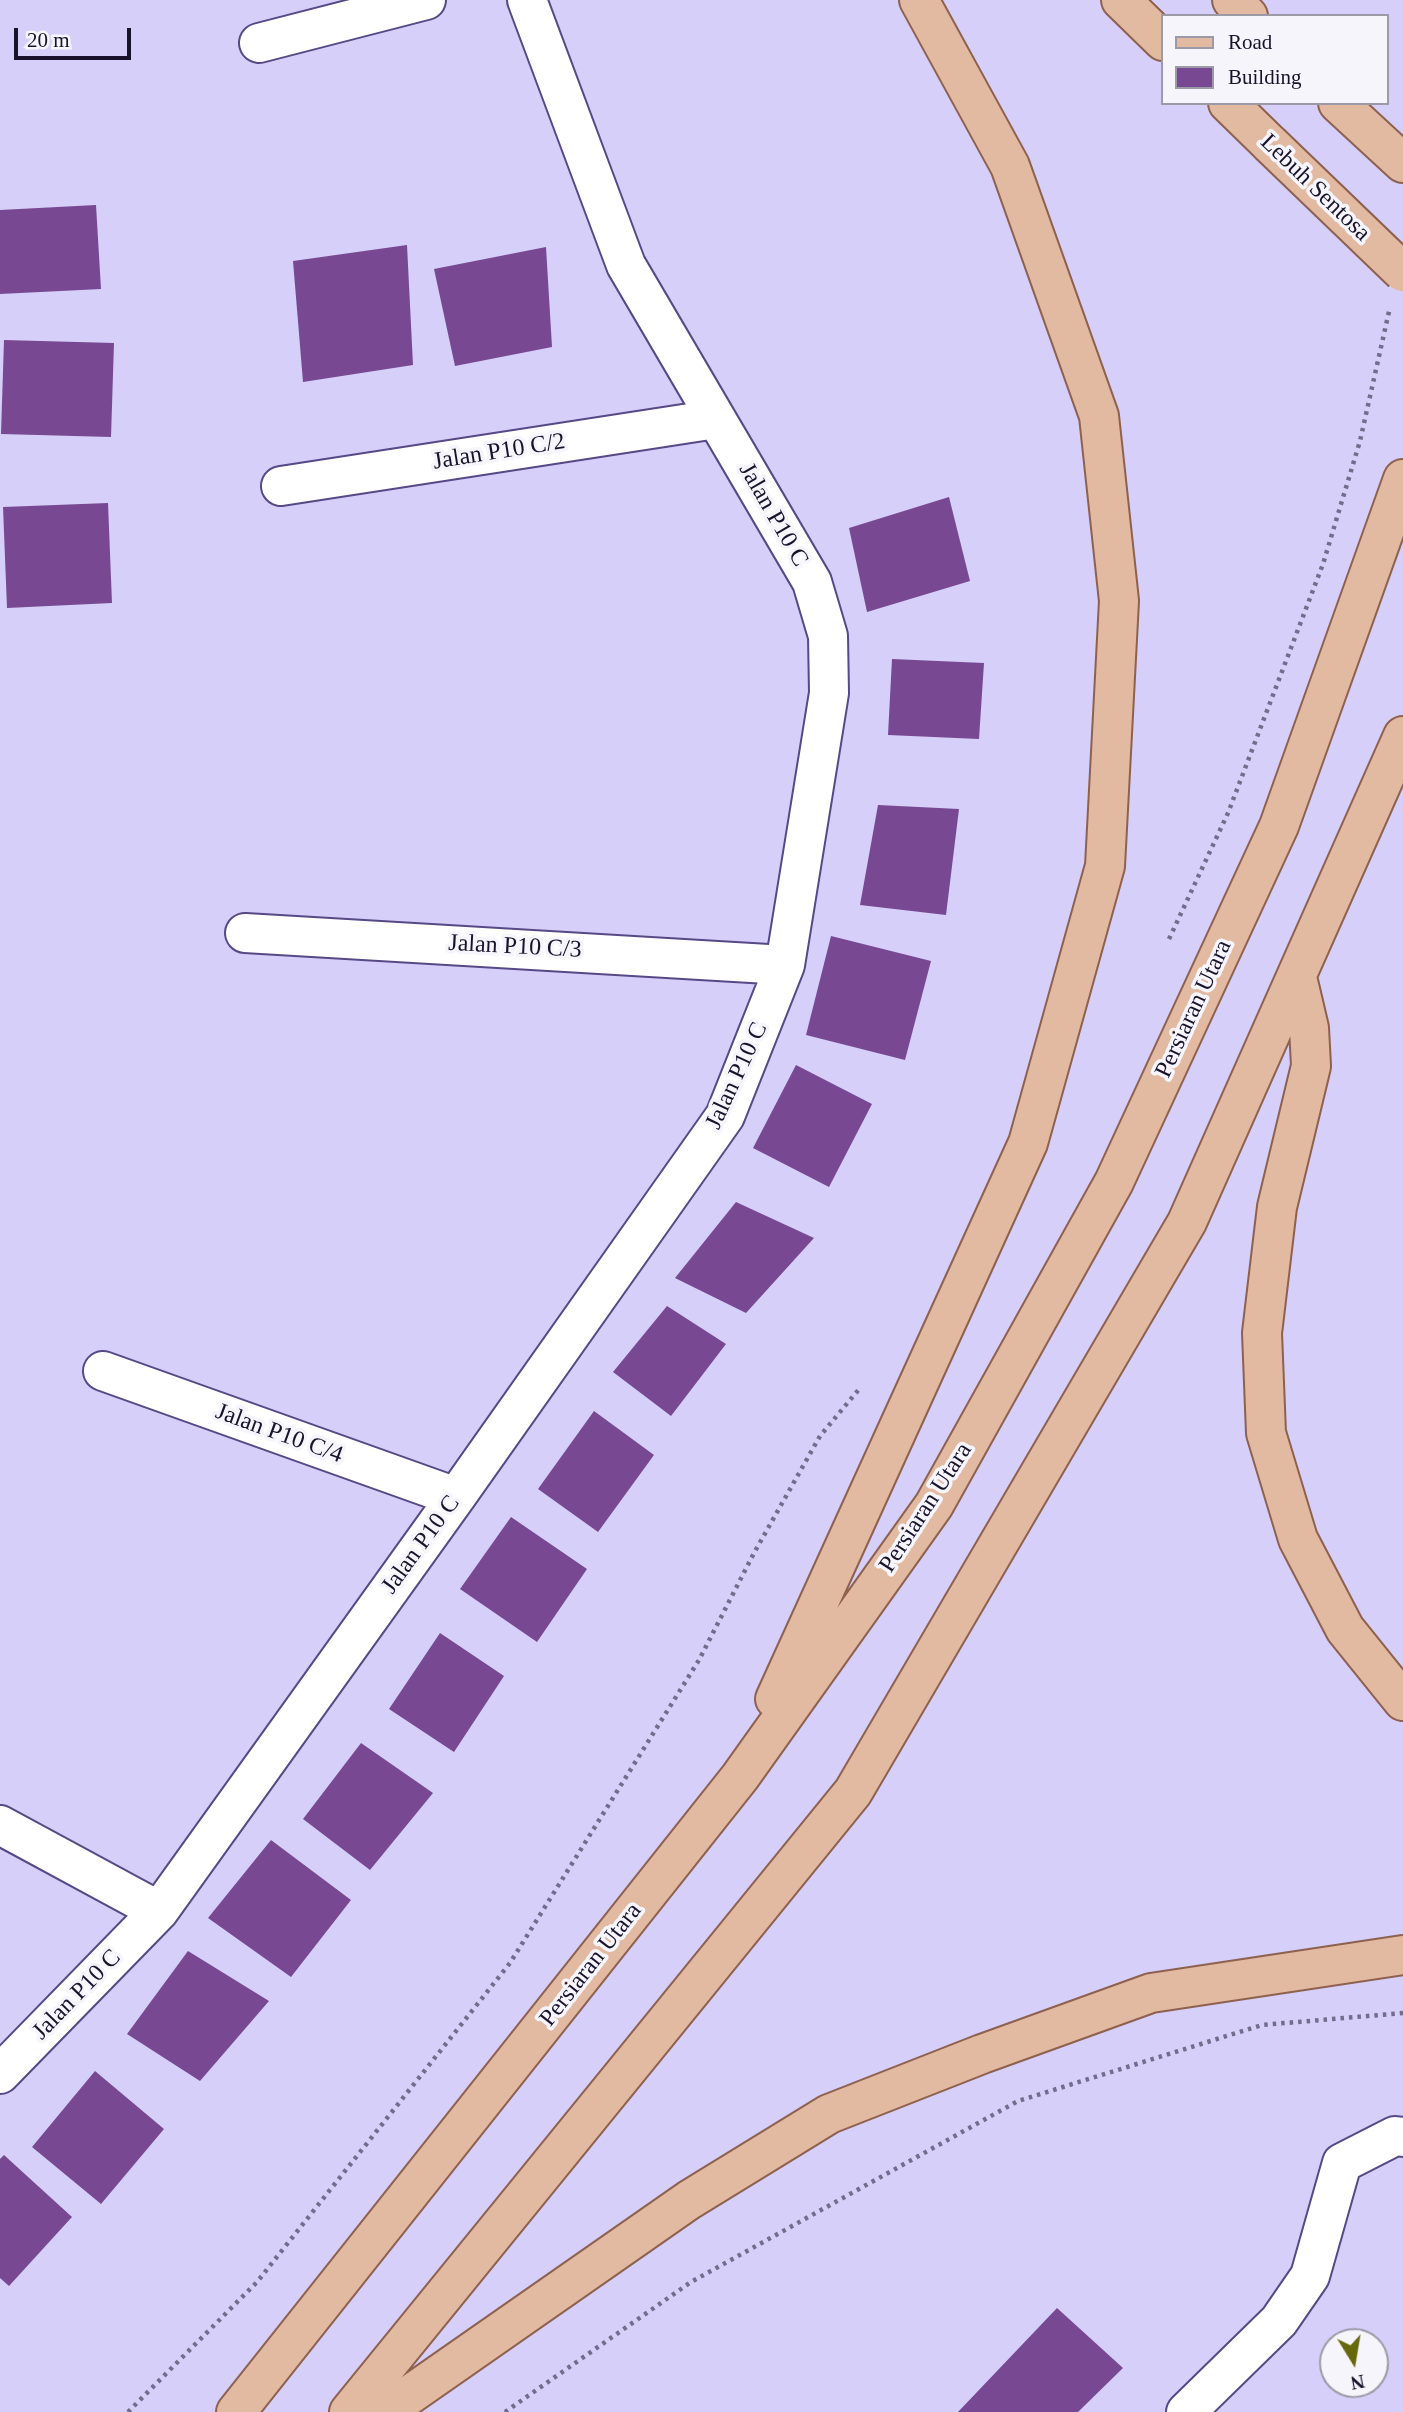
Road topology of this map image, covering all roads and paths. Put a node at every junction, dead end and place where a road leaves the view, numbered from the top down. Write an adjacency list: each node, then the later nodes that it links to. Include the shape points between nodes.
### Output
1 (426, 0): 8 (street)
2 (527, 0): 13 (street, Jalan P10 C, via 625,265)
3 (919, 0): 25 (main road, via 1010,166 1099,416 1119,601 1105,866 1028,1143)
4 (1121, 0): 7 (main road)
5 (1232, 0): 6 (main road)
6 (1246, 14)
7 (1162, 40)
8 (258, 43)
9 (1230, 105): 12 (main road, Lebuh Sentosa, bridge)
10 (1340, 105): 11 (main road)
11 (1403, 163)
12 (1397, 288): 18 (path, via 1360,441 1323,564 1228,813)
13 (716, 419): 15 (street, Jalan P10 C/2); 19 (street, Jalan P10 C, via 812,582 828,636 830,693)
14 (1403, 479): 25 (main road, Persiaran Utara, via 1279,826 1114,1182 934,1505)
15 (281, 486)
16 (1403, 736): 20 (main road)
17 (245, 933): 19 (street, Jalan P10 C/3)
18 (1168, 939)
19 (785, 965): 23 (street, Jalan P10 C, via 724,1116)
20 (1297, 977): 24 (main road, via 1309,1028 1311,1066 1277,1207 1262,1333 1266,1433 1298,1539 1345,1629); 34 (main road, via 1186,1223 853,1792)
21 (103, 1371): 23 (street, Jalan P10 C/4)
22 (860, 1388): 32 (path, via 820,1436 699,1660 510,1963 257,2282)
23 (456, 1497): 27 (street, Jalan P10 C)
24 (1403, 1701)
25 (740, 1777): 33 (main road, Persiaran Utara)
26 (0, 1825): 27 (street)
27 (159, 1911): 30 (street, Jalan P10 C)
28 (1403, 1955): 35 (main road, via 1150,1993 829,2114 689,2200)
29 (1403, 2013): 36 (path, via 1262,2025 1018,2101 691,2282)
30 (0, 2074)
31 (1403, 2137): 37 (street, via 1395,2136 1342,2163 1310,2276 1279,2321)
32 (128, 2412)
33 (236, 2412)
34 (349, 2412)
35 (385, 2412)
36 (505, 2412)
37 (1186, 2412)

